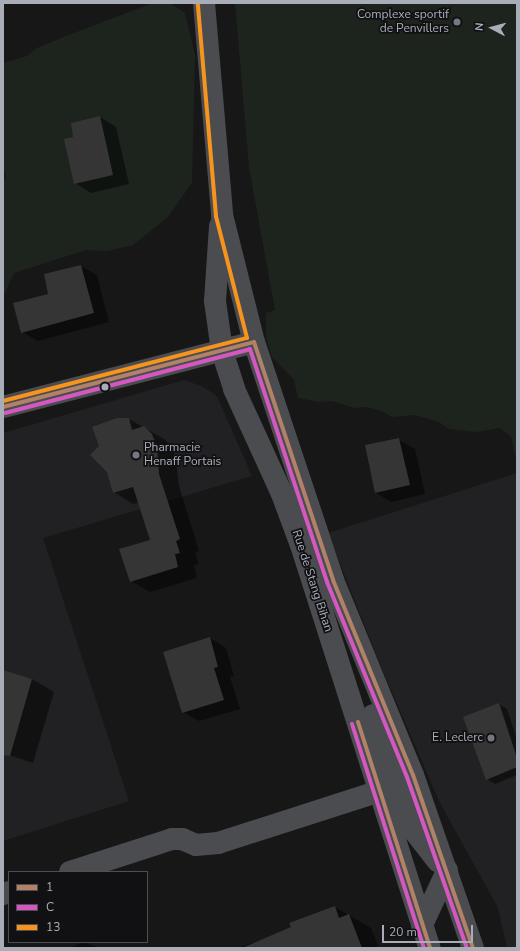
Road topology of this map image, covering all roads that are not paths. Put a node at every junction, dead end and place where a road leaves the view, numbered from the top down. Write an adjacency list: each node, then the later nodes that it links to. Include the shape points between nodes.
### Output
1 (204, 3): 2 (street, Rue de Stang Bihan)
2 (222, 215): 3 (street, Rue de Stang Bihan); 3 (street, Rue de Stang Bihan, via 215,283 217,325)
3 (238, 346): 4 (street); 5 (street, Rue de Stang Bihan, via 234,389 282,494); 7 (street, Rue de Stang Bihan, via 264,414 274,432 288,445 333,580 413,775)
4 (3, 408)
5 (340, 666): 6 (street, Rue de Stang Bihan); 7 (street, via 358,682 364,692 415,832)
6 (380, 790): 8 (street, via 218,843 196,845 182,839 172,839); 9 (street, Rue de Stang Bihan)
7 (447, 870): 9 (street); 11 (street, Rue de Stang Bihan)
8 (73, 871)
9 (422, 925): 10 (street, Rue de Stang Bihan)
10 (430, 948)
11 (473, 948)

